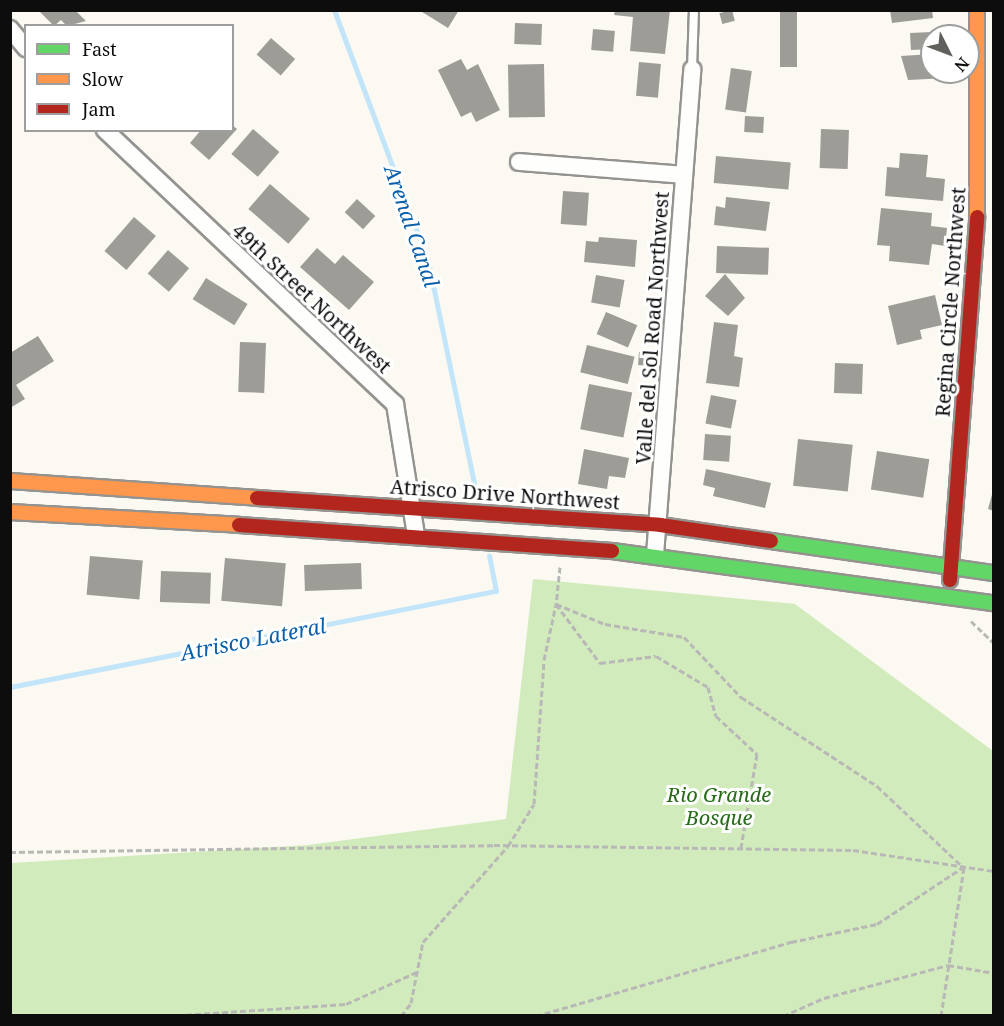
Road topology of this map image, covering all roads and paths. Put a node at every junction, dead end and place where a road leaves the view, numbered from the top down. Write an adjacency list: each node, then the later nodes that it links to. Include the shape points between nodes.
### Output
1 (694, 10): 5 (lane)
2 (977, 10): 16 (main road, Regina Circle Northwest, via 977,210)
3 (10, 29): 4 (street)
4 (24, 46)
5 (692, 69): 8 (street, Valle del Sol Road Northwest)
6 (107, 132): 10 (street, 49th Street Northwest, via 395,404)
7 (519, 162): 8 (street, Valle del Sol Road Northwest)
8 (683, 175): 12 (street, Valle del Sol Road Northwest)
9 (10, 481): 10 (main road, Atrisco Drive Northwest)
10 (413, 506): 12 (main road, Atrisco Drive Northwest); 13 (street, 49th Street Northwest)
11 (10, 512): 13 (main road)
12 (660, 525): 14 (street, Valle del Sol Road Northwest); 16 (main road, Atrisco Drive Northwest)
13 (416, 535): 14 (main road)
14 (655, 555): 18 (main road)
15 (561, 559): 20 (path)
16 (952, 567): 17 (main road, Atrisco Drive Northwest); 18 (main road, Regina Circle Northwest)
17 (993, 573)
18 (946, 596): 19 (main road)
19 (993, 603)
20 (556, 604): 21 (path, via 544,660 534,804); 22 (path, via 600,663 657,656 708,687 716,716 757,754); 24 (path, via 605,624 684,637 741,697 878,786)
21 (508, 846): 22 (path); 23 (path); 27 (path, via 423,942)
22 (741, 848): 24 (path, via 853,850)
23 (10, 852)
24 (964, 867): 25 (path); 26 (path); 31 (path, via 877,924 791,942)
25 (993, 872)
26 (948, 965): 28 (path); 32 (path, via 887,979); 33 (path)
27 (417, 972): 29 (path, via 346,1004); 30 (path, via 411,1003)
28 (993, 973)
29 (168, 1016)
30 (401, 1016)
31 (536, 1016)
32 (783, 1016)
33 (941, 1016)

